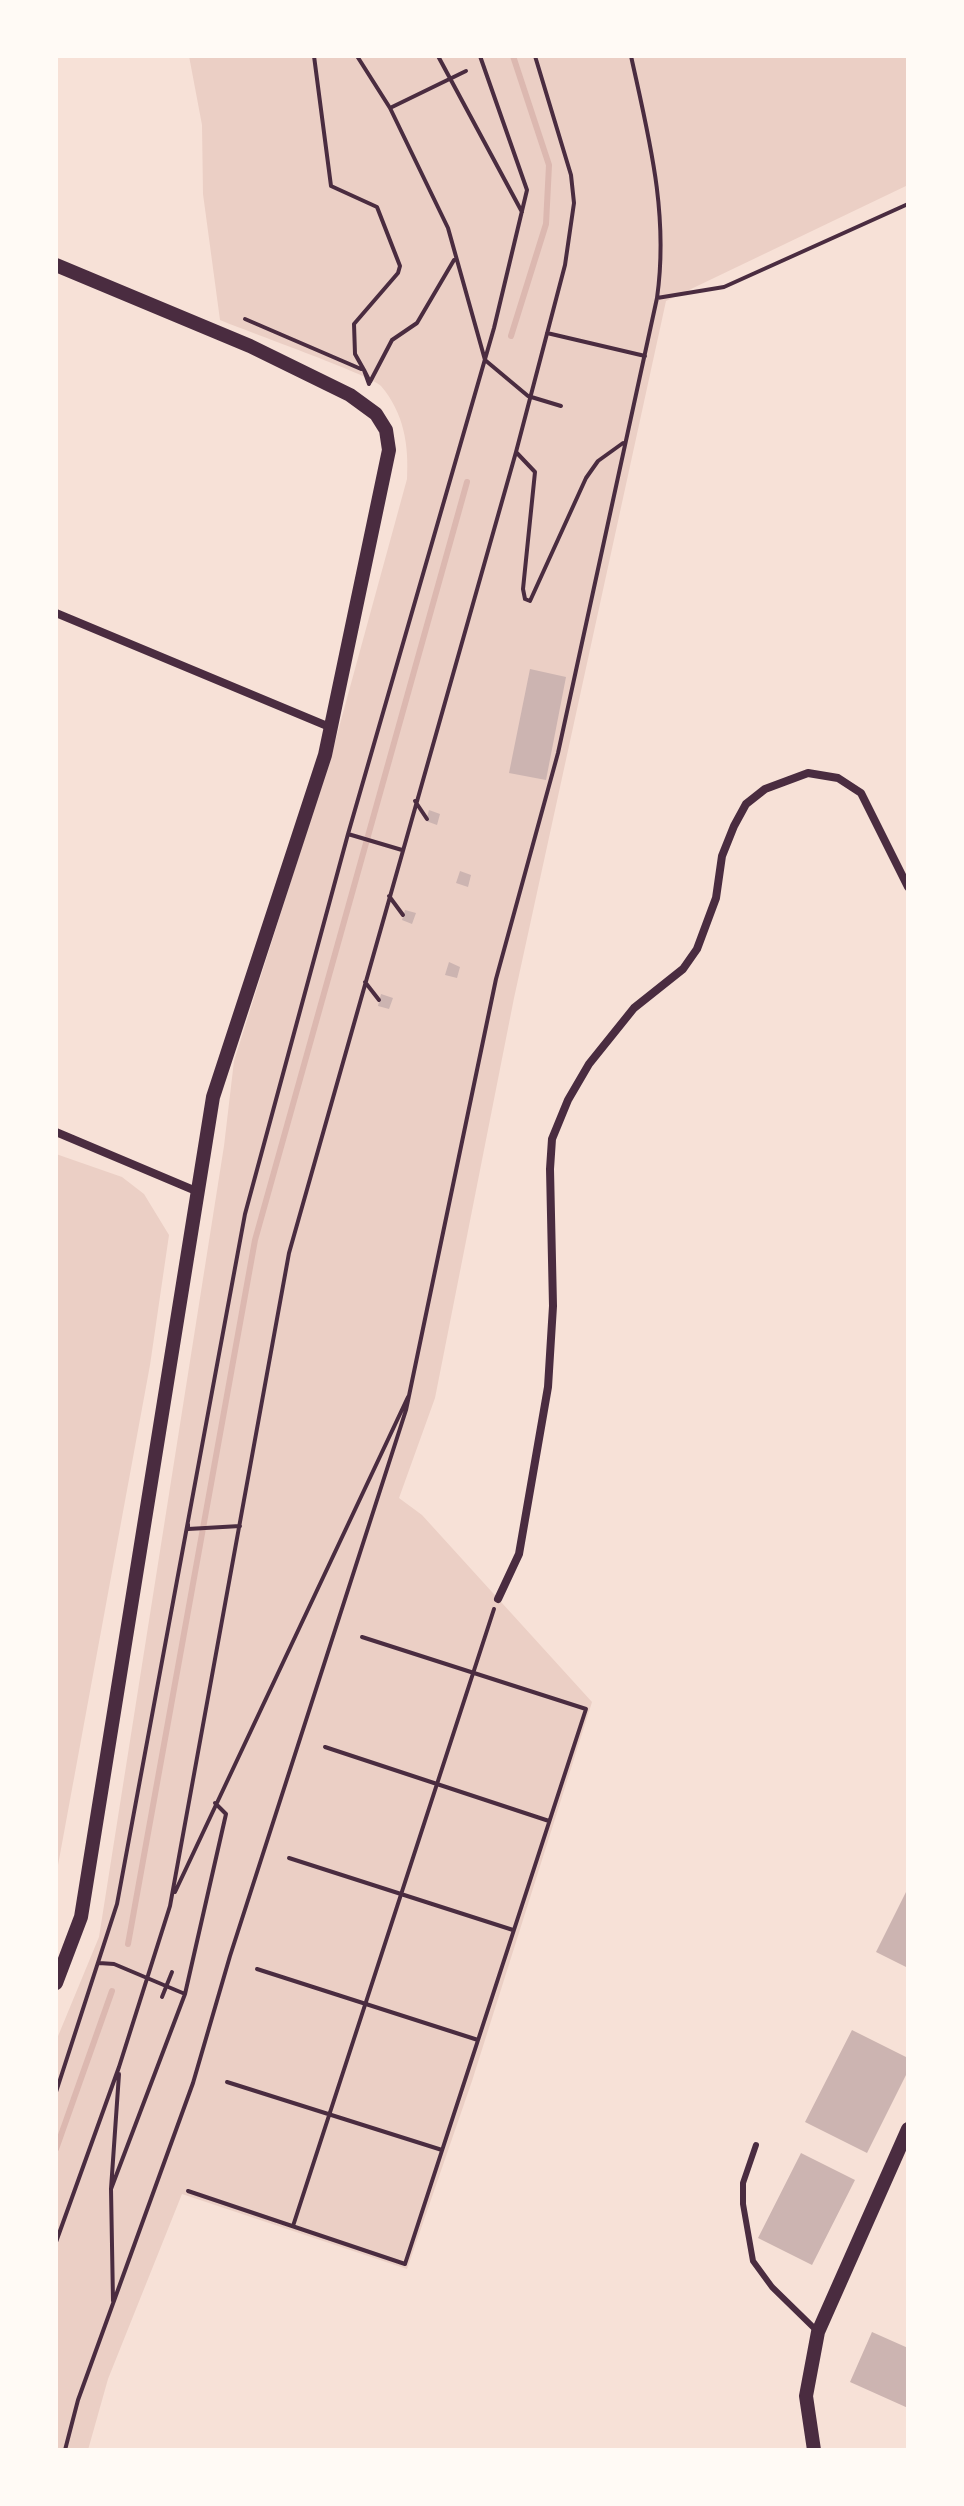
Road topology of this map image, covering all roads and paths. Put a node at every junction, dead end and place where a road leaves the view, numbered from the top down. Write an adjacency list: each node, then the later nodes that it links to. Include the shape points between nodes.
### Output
1 (314, 56): 19 (path, via 331,186 377,207 400,266 354,324 355,354)
2 (357, 56): 9 (path)
3 (438, 56): 8 (path)
4 (480, 56): 11 (path, via 527,190)
5 (535, 56): 16 (path, via 565,147 574,203)
6 (631, 56): 14 (path, via 658,180 663,255)
7 (466, 71): 8 (path)
8 (452, 78): 9 (path); 11 (path)
9 (390, 108): 12 (path, via 448,228)
10 (908, 204): 14 (path, via 724,287)
11 (522, 212): 18 (path)
12 (454, 260): 18 (path); 19 (path, via 417,323 392,340 370,382)
13 (56, 265): 26 (street, via 250,346 350,395 381,422 389,450 386,477)
14 (657, 298): 17 (path)
15 (245, 319): 19 (path)
16 (547, 333): 17 (path); 21 (path)
17 (645, 356): 23 (path)
18 (485, 360): 21 (path); 29 (path)
19 (364, 370): 20 (path)
20 (369, 384)
21 (528, 396): 22 (path); 24 (path)
22 (561, 406)
23 (623, 443): 24 (path, via 598,461 586,478 530,601 523,589 535,472); 38 (path, via 558,753 496,979)
24 (516, 452): 27 (path)
25 (56, 613): 26 (street)
26 (332, 728): 37 (street, via 213,1097)
27 (415, 801): 28 (path); 30 (path)
28 (427, 819)
29 (348, 834): 30 (path); 39 (path, via 245,1214)
30 (402, 850): 32 (path)
31 (908, 887): 41 (street, via 861,793 838,778 808,773 765,789 746,804 734,826 697,949 683,969 634,1008 589,1064 552,1139 548,1387 519,1554)
32 (389, 896): 33 (path); 34 (path)
33 (403, 915)
34 (365, 982): 35 (path); 40 (path, via 289,1253)
35 (379, 1000)
36 (56, 1132): 37 (street)
37 (196, 1191): 56 (street, via 81,1917)
38 (413, 1387): 46 (path); 73 (path, via 193,2083)
39 (189, 1505): 40 (path, via 188,1529); 52 (path, via 117,1904)
40 (240, 1526): 50 (path)
41 (498, 1599): 43 (path)
42 (362, 1637): 43 (path)
43 (472, 1674): 45 (path); 47 (path, via 586,1709)
44 (325, 1747): 45 (path)
45 (436, 1783): 47 (path); 49 (path)
46 (215, 1803): 50 (path); 58 (path, via 226,1814)
47 (549, 1821): 51 (path)
48 (289, 1858): 49 (path)
49 (399, 1894): 51 (path); 60 (path)
50 (170, 1906): 55 (path)
51 (513, 1930): 61 (path)
52 (99, 1963): 55 (path); 64 (path)
53 (257, 1969): 60 (path)
54 (172, 1972): 57 (path)
55 (148, 1979): 57 (path); 62 (path)
56 (56, 1983)
57 (167, 1984): 58 (path); 59 (path)
58 (185, 1994): 69 (path)
59 (162, 1997)
60 (364, 2004): 61 (path); 65 (path)
61 (478, 2040): 68 (path)
62 (119, 2067): 69 (path); 72 (path)
63 (227, 2082): 65 (path)
64 (56, 2092)
65 (328, 2115): 68 (path); 71 (path)
66 (908, 2129): 74 (street)
67 (756, 2145): 74 (lane, via 743,2183 753,2261)
68 (443, 2150): 71 (path, via 405,2264)
69 (111, 2189): 73 (path)
70 (188, 2191): 71 (path)
71 (293, 2226)
72 (56, 2242)
73 (113, 2303): 75 (path)
74 (818, 2332): 76 (street, via 806,2396)
75 (65, 2450)
76 (814, 2450)

